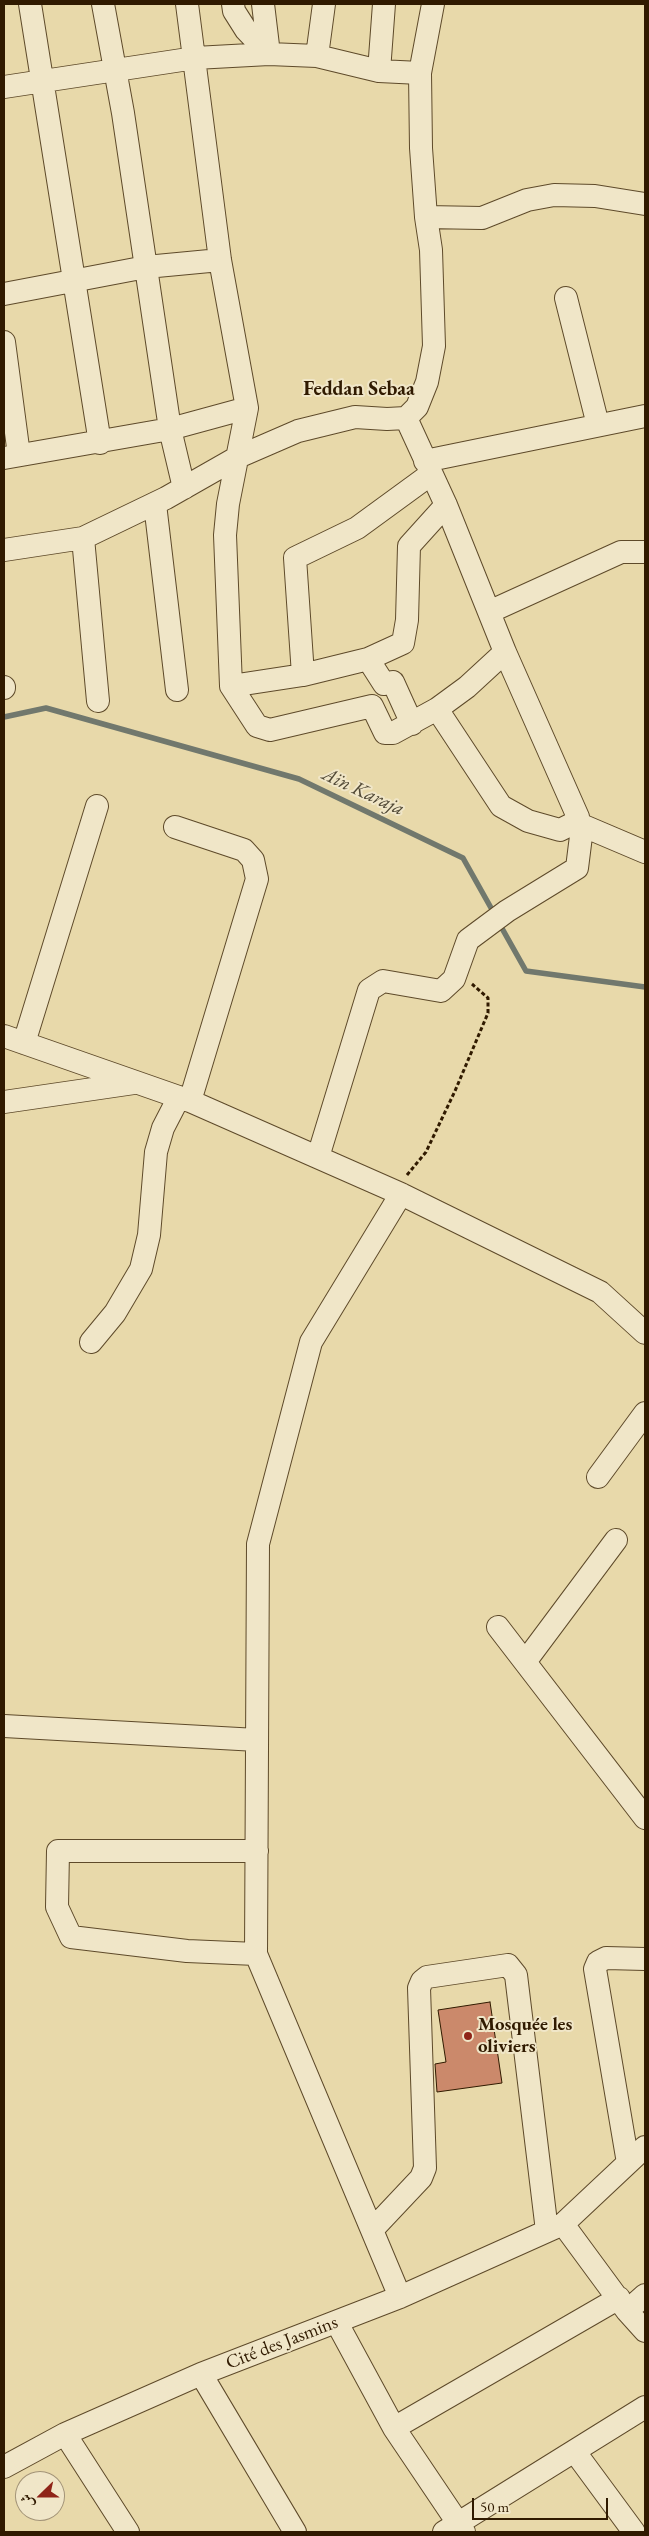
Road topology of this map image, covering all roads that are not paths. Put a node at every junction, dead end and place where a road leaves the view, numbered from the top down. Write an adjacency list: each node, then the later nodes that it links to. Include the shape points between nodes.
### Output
1 (30, 4): 15 (street)
2 (103, 4): 12 (street)
3 (187, 4): 11 (street)
4 (233, 4): 9 (street, via 246,30)
5 (263, 4): 9 (street)
6 (324, 4): 10 (street)
7 (384, 4): 13 (street)
8 (432, 4): 14 (street)
9 (269, 54): 10 (street); 11 (street)
10 (317, 56): 13 (street)
11 (195, 58): 12 (street); 19 (street)
12 (116, 71): 15 (street); 20 (street)
13 (379, 71): 14 (street)
14 (420, 73): 18 (street)
15 (42, 81): 16 (street); 21 (street)
16 (4, 87)
17 (645, 204): 18 (street, via 595,196 554,195 527,200 482,218)
18 (426, 217): 27 (street, via 431,250 434,346 427,382 417,407)
19 (220, 260): 20 (street); 25 (street)
20 (146, 267): 21 (street); 29 (street)
21 (72, 280): 22 (street); 30 (street)
22 (4, 294)
23 (566, 298): 28 (street)
24 (4, 342): 31 (street)
25 (247, 408): 29 (street); 32 (street)
26 (645, 416): 28 (street)
27 (406, 418): 32 (street, via 356,417 326,422); 33 (street)
28 (598, 425): 33 (street)
29 (170, 430): 30 (street); 34 (street)
30 (100, 443): 31 (street)
31 (12, 457)
32 (238, 457): 34 (street); 44 (street, via 225,535)
33 (428, 468): 36 (street); 43 (street, via 357,528 296,558)
34 (184, 488): 35 (street)
35 (155, 504): 37 (street); 45 (street)
36 (446, 505): 40 (street); 42 (street, via 409,546 407,620 403,643)
37 (83, 538): 38 (street); 46 (street)
38 (4, 550)
39 (645, 552): 40 (street, via 621,552)
40 (490, 612): 41 (street)
41 (505, 652): 47 (street); 50 (street)
42 (368, 659): 43 (street); 48 (street, via 384,684 392,682)
43 (304, 675): 44 (street)
44 (231, 686): 48 (street, via 257,726 270,730 372,706 385,733 393,733)
45 (177, 690)
46 (98, 701)
47 (437, 709): 48 (street); 50 (street, via 501,806 528,821 560,830)
48 (412, 724)
49 (97, 806): 53 (street)
50 (579, 821): 52 (street); 57 (street, via 578,868 474,934 468,940 454,979 441,991 383,981 369,990)
51 (175, 827): 55 (street, via 244,850 253,860 257,879)
52 (645, 852)
53 (14, 1039): 54 (street)
54 (138, 1083): 55 (street); 56 (street)
55 (184, 1099): 57 (street); 60 (street, via 163,1128 156,1152 149,1235 141,1269 115,1313)
56 (4, 1102)
57 (318, 1157): 58 (street)
58 (397, 1192): 59 (street, via 600,1292); 67 (street, via 311,1342 258,1544)
59 (645, 1333)
60 (91, 1342)
61 (645, 1413): 62 (street)
62 (598, 1477)
63 (616, 1540): 65 (street)
64 (498, 1627): 65 (street)
65 (525, 1662): 68 (street)
66 (4, 1726): 67 (street)
67 (257, 1740): 69 (street)
68 (645, 1818)
69 (257, 1851): 70 (street); 70 (street, via 58,1851 58,1907 70,1937 187,1952)
70 (256, 1954): 75 (street)
71 (645, 1959): 73 (street, via 606,1958 598,1962 595,1969)
72 (645, 2147): 73 (street, Cité des Jasmins)
73 (628, 2163): 74 (street, Cité des Jasmins)
74 (555, 2228): 75 (street, via 516,1975 508,1965 427,1977 422,1981 419,1988 425,2168 422,2178); 77 (street, Cité des Jasmins); 78 (street)
75 (372, 2230): 77 (street)
76 (645, 2295): 78 (street)
77 (400, 2297): 79 (street, Cité des Jasmins)
78 (623, 2304): 80 (street); 83 (street)
79 (337, 2323): 81 (street, Cité des Jasmins); 83 (street)
80 (645, 2331)
81 (201, 2374): 84 (street, Cité des Jasmins); 89 (street)
82 (645, 2407): 85 (street)
83 (394, 2428): 87 (street)
84 (65, 2434): 86 (street, Cité des Jasmins); 88 (street)
85 (575, 2452): 87 (street); 90 (street)
86 (4, 2467)
87 (455, 2529)
88 (128, 2532)
89 (295, 2532)
90 (634, 2532)

